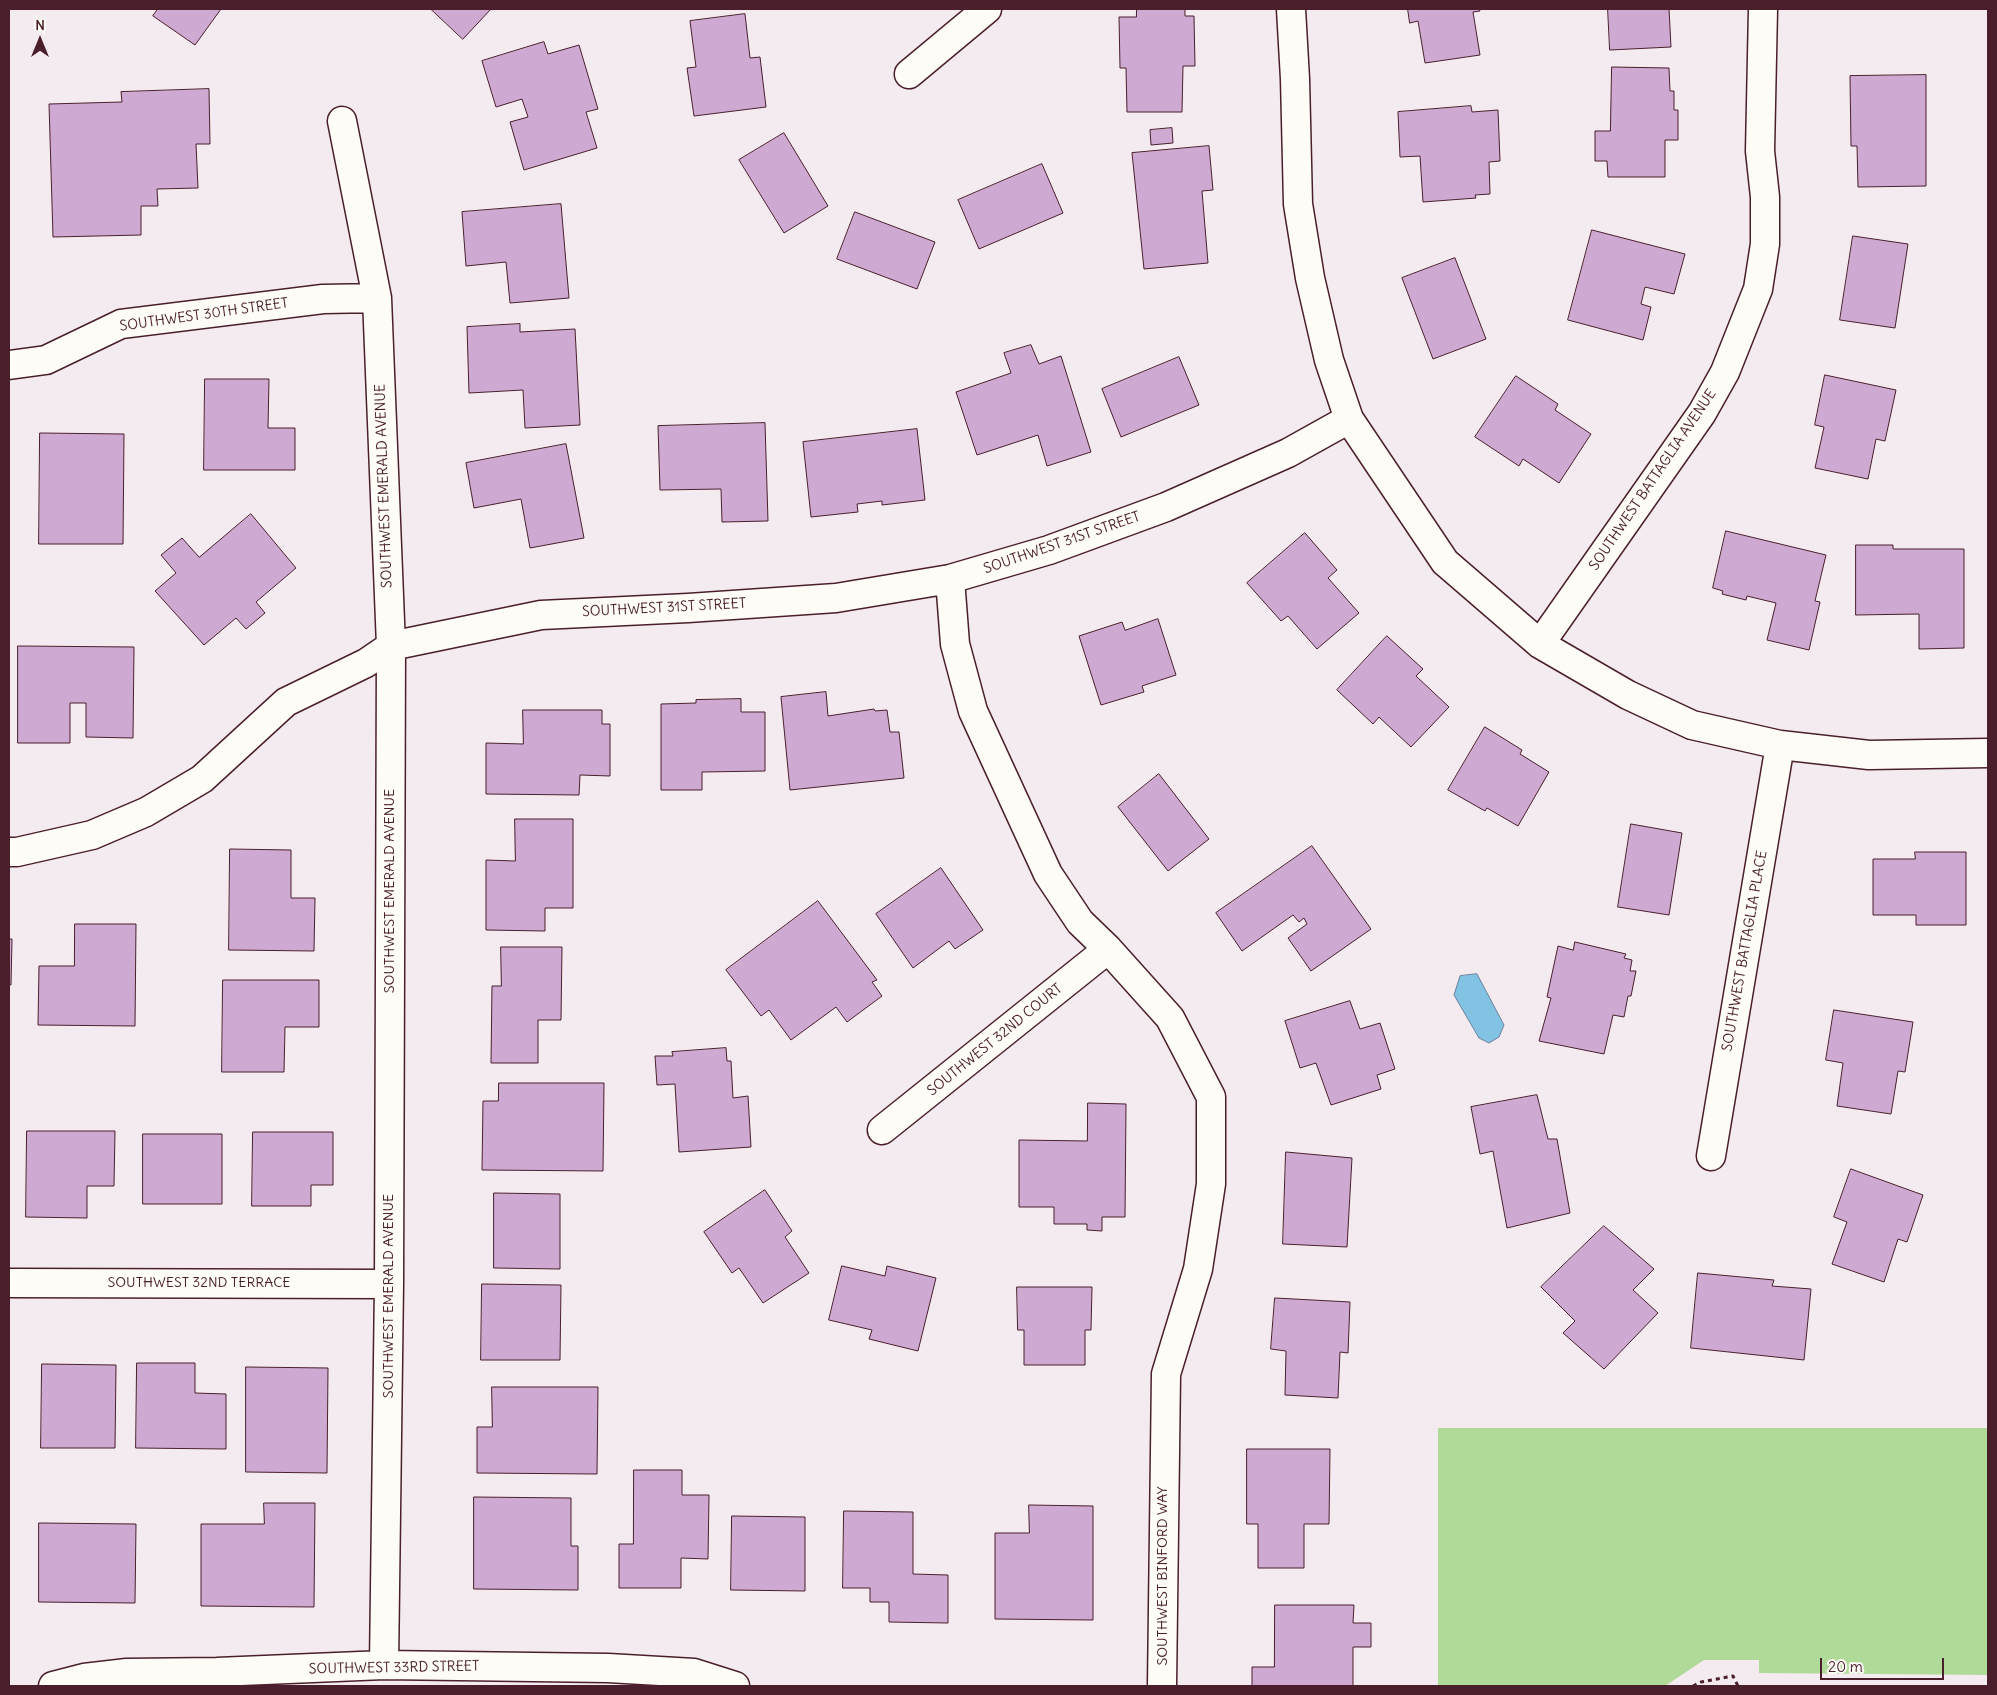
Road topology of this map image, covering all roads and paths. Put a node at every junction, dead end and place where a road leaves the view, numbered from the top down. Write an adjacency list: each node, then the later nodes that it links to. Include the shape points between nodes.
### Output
1 (987, 9): 4 (street)
2 (1291, 9): 8 (street, via 1298,204 1310,278 1330,360)
3 (1763, 9): 10 (street, SOUTHWEST BATTAGLIA AVENUE, via 1760,151 1765,244 1758,289 1725,372 1702,413)
4 (909, 74)
5 (342, 121): 6 (street, SOUTHWEST EMERALD AVENUE)
6 (377, 298): 7 (street, SOUTHWEST 30TH STREET, via 323,299 121,324 46,360); 11 (street, SOUTHWEST EMERALD AVENUE)
7 (9, 365)
8 (1349, 419): 9 (street, SOUTHWEST 31ST STREET, via 1288,453 1166,507 1050,550); 10 (street, via 1445,562)
9 (950, 579): 11 (street, SOUTHWEST 31ST STREET, via 836,598 541,615); 15 (street, SOUTHWEST BINFORD WAY, via 955,644 973,711 1048,874 1080,922)
10 (1540, 644): 12 (street, via 1628,695 1692,725)
11 (391, 646): 14 (street, SOUTHWEST 31ST STREET, via 286,702 202,779 146,812 92,835); 19 (street, SOUTHWEST EMERALD AVENUE)
12 (1780, 746): 13 (street, via 1869,755); 17 (street, SOUTHWEST BATTAGLIA PLACE)
13 (1988, 754)
14 (9, 852)
15 (1108, 949): 16 (street, SOUTHWEST 32ND COURT); 25 (street, SOUTHWEST BINFORD WAY, via 1170,1018 1211,1097 1211,1184 1198,1268 1166,1374)
16 (882, 1130)
17 (1711, 1156)
18 (9, 1283): 19 (street, SOUTHWEST 32ND TERRACE)
19 (389, 1284): 20 (street, SOUTHWEST EMERALD AVENUE)
20 (384, 1665): 21 (street, SOUTHWEST 33RD STREET); 22 (street, SOUTHWEST 33RD STREET)
21 (608, 1677): 24 (street, SOUTHWEST 33RD STREET, via 694,1674)
22 (217, 1679): 23 (street, SOUTHWEST 33RD STREET, via 127,1674 84,1678)
23 (53, 1686)
24 (735, 1686)
25 (1162, 1686)
26 (1693, 1686): 27 (path, via 1733,1676)
27 (1738, 1686)

